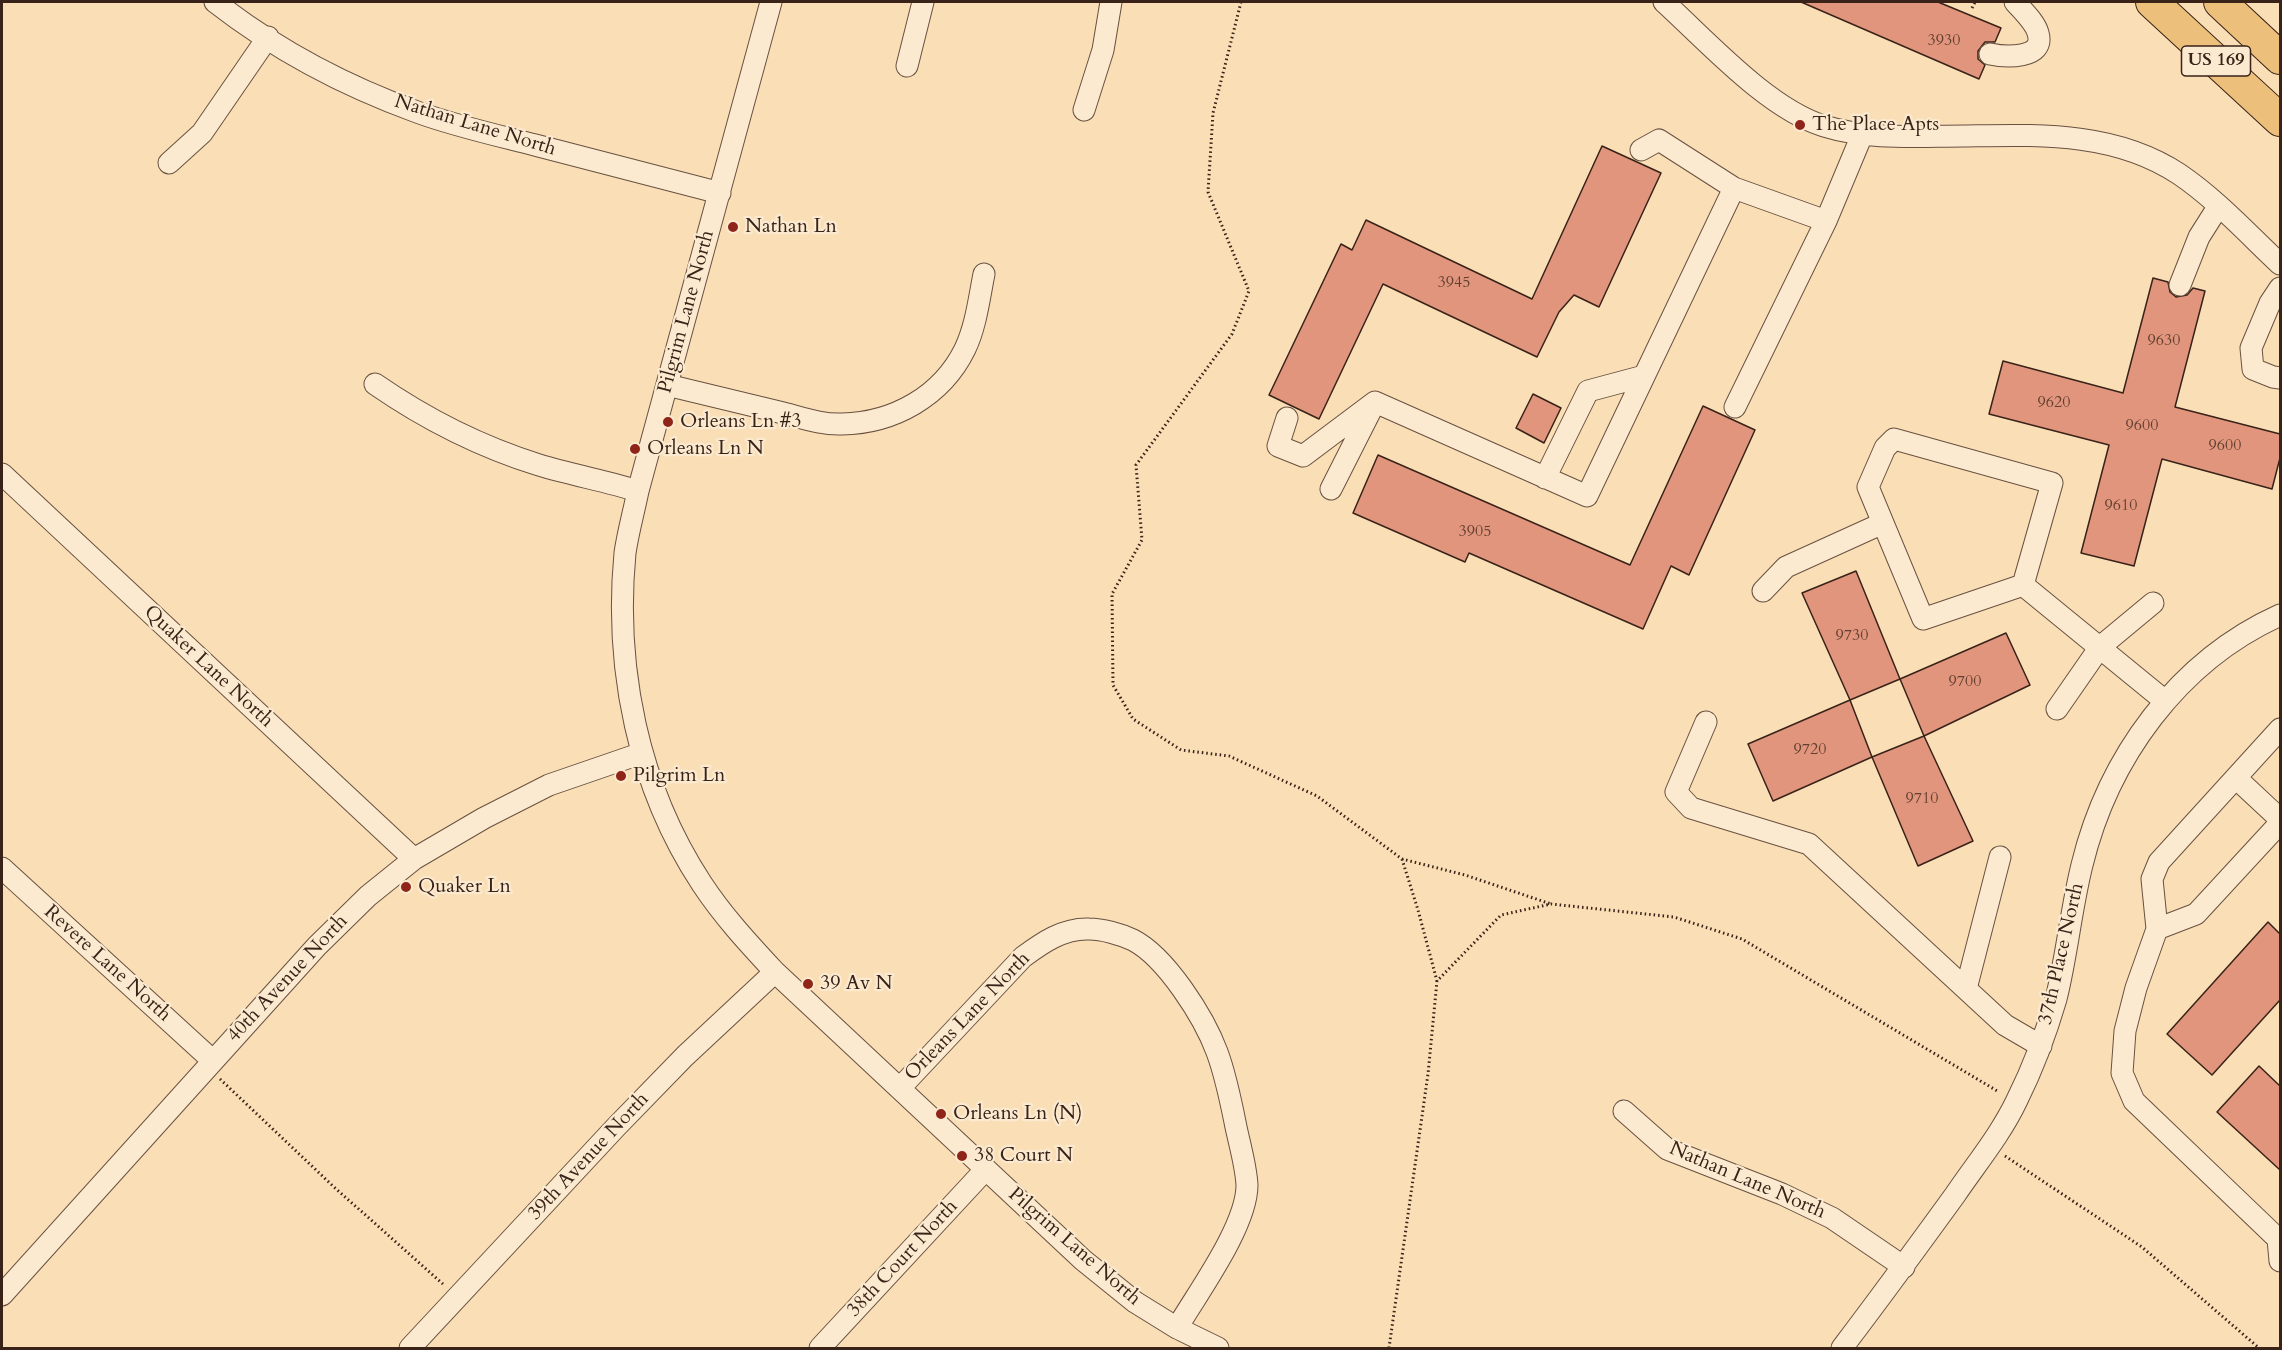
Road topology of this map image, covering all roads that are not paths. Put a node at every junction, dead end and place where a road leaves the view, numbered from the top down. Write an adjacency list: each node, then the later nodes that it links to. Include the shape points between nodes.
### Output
1 (214, 2): 9 (street, Nathan Lane North)
2 (771, 2): 19 (street, Pilgrim Lane North)
3 (923, 2): 12 (street)
4 (1111, 2): 13 (street, via 1103,50)
5 (1664, 2): 15 (street, via 1758,88 1789,110 1823,126)
6 (2015, 2): 10 (street, via 2037,30 2038,44 2033,51 2014,57)
7 (2152, 2): 14 (highway, US 169)
8 (2220, 2): 11 (highway, US 169)
9 (268, 37): 17 (street, via 202,134); 19 (street, Nathan Lane North, via 357,88 417,112)
10 (1990, 54)
11 (2280, 58)
12 (907, 66)
13 (1084, 110)
14 (2280, 120)
15 (1862, 135): 20 (street, via 2051,135 2091,139 2140,153 2178,174); 21 (street)
16 (1641, 150): 18 (street, via 1659,140)
17 (169, 163)
18 (1734, 188): 21 (street); 26 (street)
19 (720, 193): 29 (street, Pilgrim Lane North)
20 (2218, 207): 22 (street); 24 (street, via 2199,237)
21 (1826, 221): 31 (street)
22 (2280, 264)
23 (984, 274): 29 (street, via 965,349 948,376 927,397 900,412 871,422 840,424)
24 (2180, 285)
25 (2280, 288): 27 (street, via 2251,348 2253,369)
26 (1644, 376): 34 (street, via 1588,391); 34 (street, via 1587,496)
27 (2280, 378)
28 (375, 384): 36 (street, via 412,410 497,451)
29 (667, 385): 36 (street, Pilgrim Lane North)
30 (1375, 402): 32 (street, via 1303,456 1278,446); 34 (street); 35 (street)
31 (1735, 407)
32 (1287, 418)
33 (2, 474): 51 (street, Quaker Lane North)
34 (1545, 478)
35 (1331, 489)
36 (638, 491): 47 (street, Pilgrim Lane North, via 626,552 623,605 625,664)
37 (1883, 524): 38 (street, via 1923,619); 38 (street, via 1868,487 1885,448 1894,440 2052,483); 39 (street, via 1786,567)
38 (2023, 585): 42 (street)
39 (1763, 591)
40 (2154, 603): 42 (street)
41 (2280, 615): 43 (street, 37th Place North, via 2218,651)
42 (2100, 647): 43 (street); 44 (street)
43 (2165, 701): 56 (street, 37th Place North, via 2116,772 2096,816 2082,865 2056,997)
44 (2057, 709)
45 (1706, 722): 55 (street, via 1676,792 1691,808 1809,844)
46 (2280, 729): 48 (street)
47 (642, 753): 51 (street, 40th Avenue North, via 549,785); 54 (street, Pilgrim Lane North, via 673,833 702,884 737,931)
48 (2236, 778): 49 (street); 53 (street, via 2159,862 2152,879)
49 (2280, 821): 53 (street, via 2196,914)
50 (2000, 857): 55 (street)
51 (414, 859): 57 (street, 40th Avenue North, via 368,896 317,946)
52 (2, 868): 57 (street, Revere Lane North)
53 (2157, 929): 61 (street, via 2125,1031 2122,1073 2134,1101)
54 (775, 972): 58 (street, Pilgrim Lane North); 66 (street, 39th Avenue North, via 685,1056)
55 (1966, 989): 56 (street, via 2005,1025)
56 (2041, 1046): 63 (street, 37th Place North, via 2016,1102 1990,1146)
57 (212, 1060): 64 (street, 40th Avenue North)
58 (900, 1088): 60 (street, Pilgrim Lane North); 65 (street, Orleans Lane North, via 1023,957 1043,942 1088,929 1134,940 1179,984 1201,1016 1228,1088 1247,1186 1242,1213 1230,1239)
59 (1624, 1111): 63 (street, Nathan Lane North, via 1667,1149 1833,1218)
60 (986, 1169): 65 (street, Pilgrim Lane North, via 1083,1260 1135,1302); 67 (street, 38th Court North)
61 (2279, 1239): 62 (street)
62 (2280, 1261)
63 (1904, 1267): 69 (street, 37th Place North)
64 (2, 1295)
65 (1177, 1328): 68 (street, Pilgrim Lane North)
66 (410, 1348)
67 (820, 1348)
68 (1218, 1348)
69 (1842, 1348)

